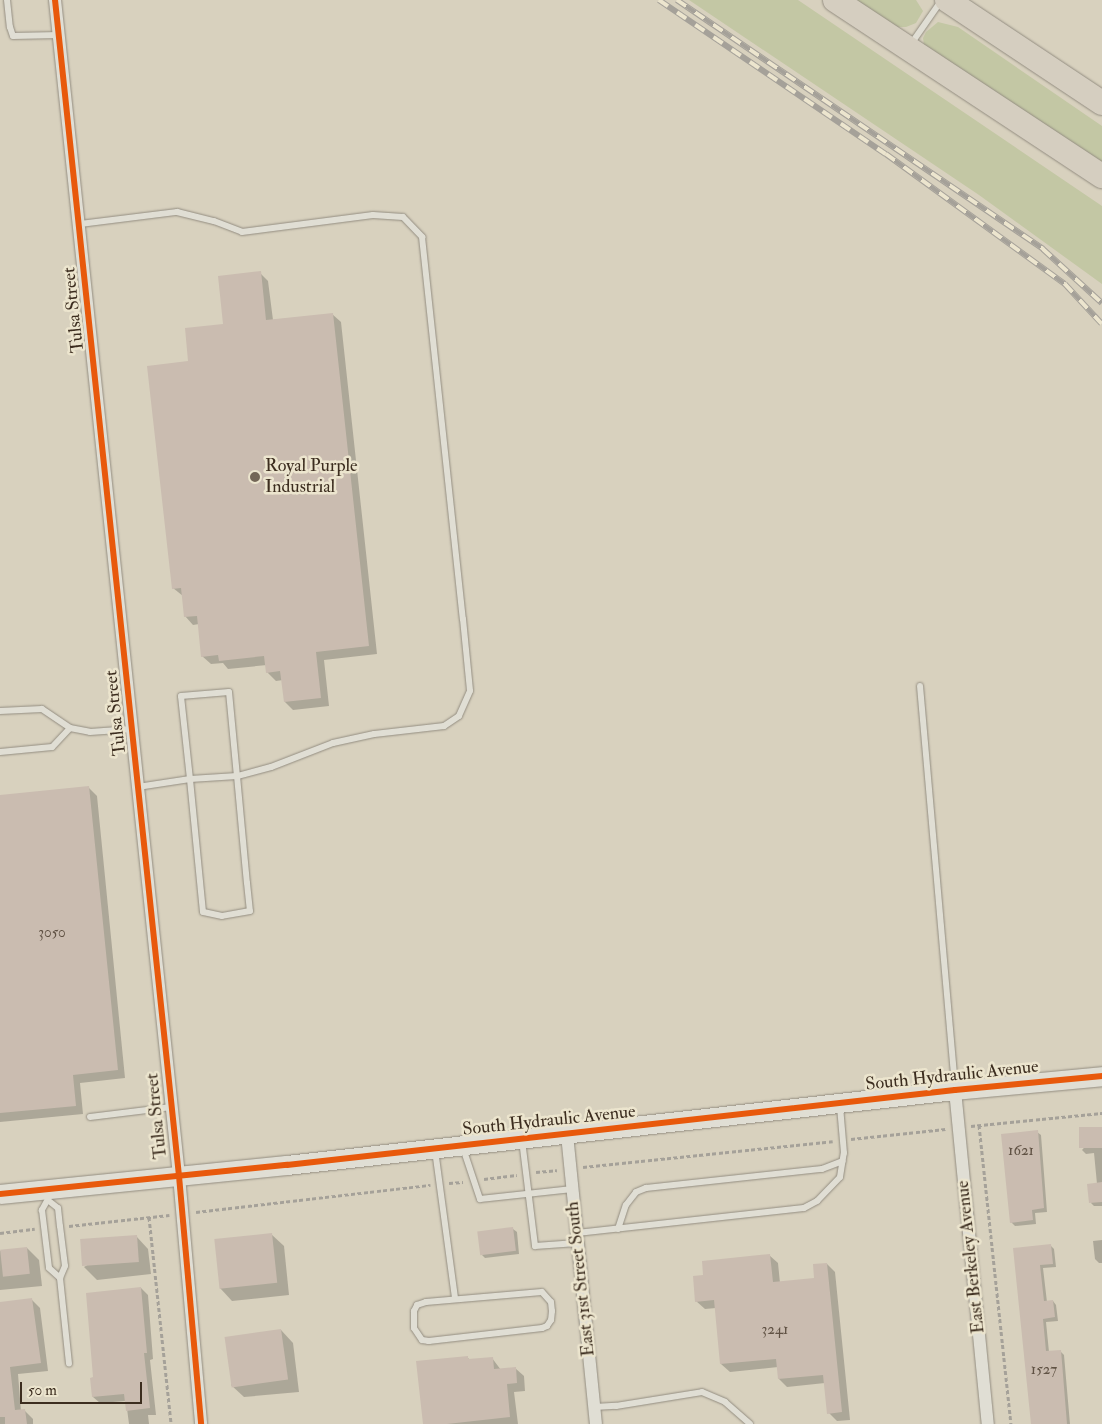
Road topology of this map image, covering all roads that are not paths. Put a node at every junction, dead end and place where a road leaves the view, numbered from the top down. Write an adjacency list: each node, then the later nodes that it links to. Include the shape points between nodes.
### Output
1 (8, 0): 6 (lane, via 13,36)
2 (55, 0): 6 (street, Tulsa Street)
3 (835, 0): 7 (highway)
4 (942, 0): 7 (lane)
5 (947, 0): 8 (highway)
6 (59, 35): 10 (street, Tulsa Street)
7 (908, 48): 9 (highway)
8 (1102, 103)
9 (1102, 176)
10 (80, 224): 14 (street, Tulsa Street); 16 (lane, via 177,212 242,232 380,216 403,217 422,238 470,691 459,716 444,726 333,742 271,767)
11 (920, 686): 20 (lane)
12 (0, 712): 13 (lane, via 42,709)
13 (70, 728): 14 (lane, via 90,732); 15 (lane, via 52,747)
14 (132, 729): 18 (street, Tulsa Street)
15 (0, 752)
16 (237, 776): 17 (lane); 17 (lane, via 228,692 181,696); 17 (lane, via 250,911 222,916 203,912)
17 (190, 779): 18 (lane)
18 (138, 787): 22 (street, Tulsa Street)
19 (1102, 1076): 20 (street, South Hydraulic Avenue)
20 (955, 1090): 21 (street, South Hydraulic Avenue); 43 (street, East Berkeley Avenue)
21 (840, 1103): 24 (street, South Hydraulic Avenue); 28 (lane)
22 (172, 1107): 23 (lane); 29 (street, Tulsa Street)
23 (90, 1117)
24 (566, 1134): 25 (street, South Hydraulic Avenue); 30 (street, East 31st Street South)
25 (522, 1139): 26 (street, South Hydraulic Avenue); 32 (lane)
26 (462, 1146): 27 (street, South Hydraulic Avenue); 32 (lane, via 480,1199)
27 (435, 1149): 29 (street, South Hydraulic Avenue); 37 (lane)
28 (843, 1161): 34 (lane, via 840,1177 828,1192 804,1208); 34 (lane, via 822,1169 646,1188 636,1192 626,1205)
29 (179, 1176): 33 (street, South Hydraulic Avenue); 40 (street, Tulsa Street)
30 (572, 1189): 32 (lane); 35 (street, East 31st Street South)
31 (0, 1194): 33 (street, South Hydraulic Avenue)
32 (528, 1194): 35 (lane, via 535,1246)
33 (48, 1195): 36 (lane, via 58,1208 65,1266); 36 (lane, via 42,1210 49,1268)
34 (618, 1229): 35 (lane)
35 (577, 1238): 39 (street, East 31st Street South)
36 (60, 1278): 38 (lane)
37 (455, 1298): 37 (lane, via 417,1305 414,1319 422,1340 542,1328 551,1320 551,1302 542,1292)
38 (69, 1364)
39 (594, 1407): 41 (street, East 31st Street South); 42 (lane, via 702,1392 726,1402)
40 (200, 1424)
41 (596, 1424)
42 (750, 1424)
43 (988, 1424)

